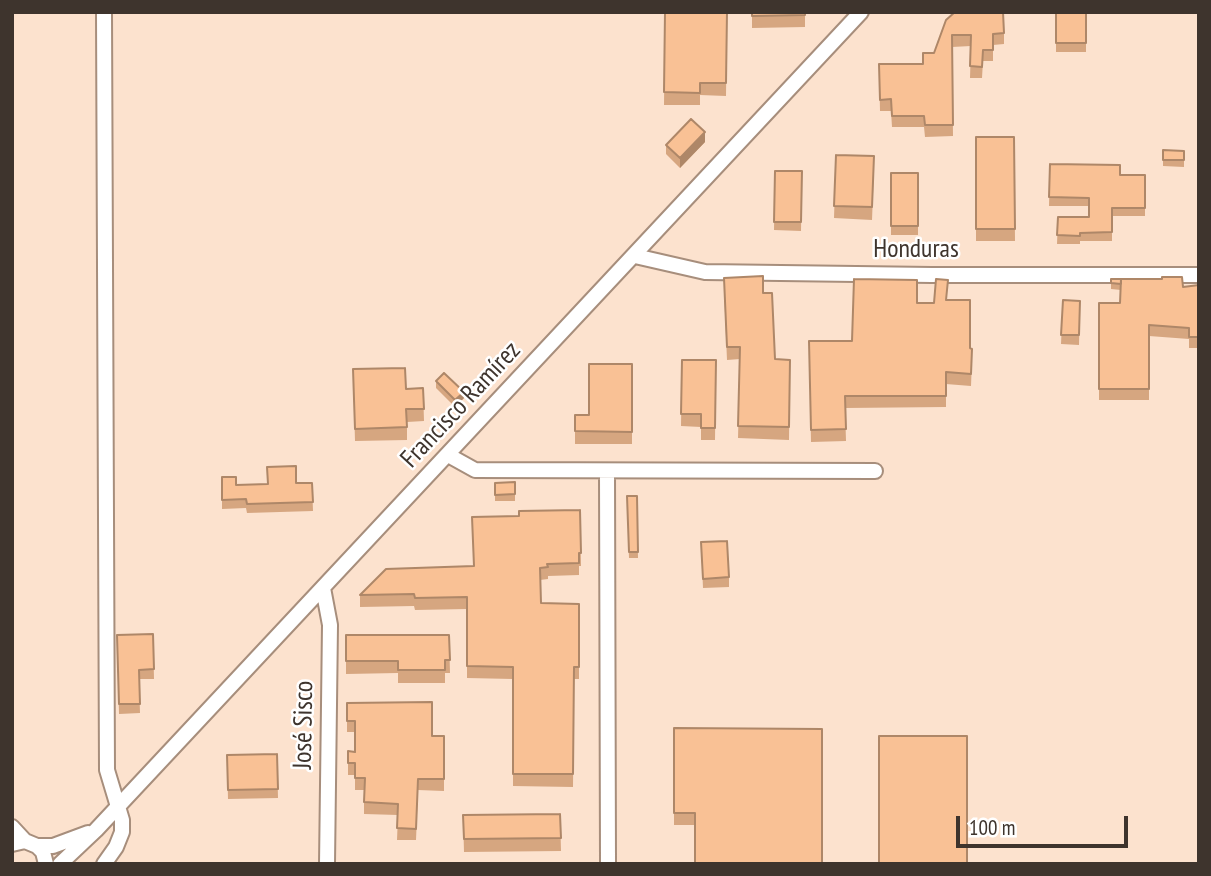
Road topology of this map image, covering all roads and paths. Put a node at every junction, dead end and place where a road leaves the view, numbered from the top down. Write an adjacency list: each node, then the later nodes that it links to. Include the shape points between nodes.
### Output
1 (104, 12): 9 (street, via 107,770)
2 (861, 12): 3 (street, Francisco Ramírez)
3 (635, 256): 4 (street, Honduras, via 705,272); 5 (street, Francisco Ramírez)
4 (1199, 275)
5 (448, 455): 7 (street, via 475,470); 8 (street, Francisco Ramírez)
6 (875, 471): 7 (street)
7 (607, 472): 17 (street)
8 (323, 588): 9 (street, Francisco Ramírez); 16 (street, José Sisco, via 330,625)
9 (118, 805): 11 (street, Francisco Ramírez); 15 (street, via 122,832)
10 (12, 827): 12 (street)
11 (96, 830): 12 (street, Francisco Ramírez, via 53,846); 14 (street, Francisco Ramírez)
12 (25, 844): 13 (street, via 43,852)
13 (46, 864)
14 (60, 864)
15 (104, 864)
16 (327, 864)
17 (608, 864)

